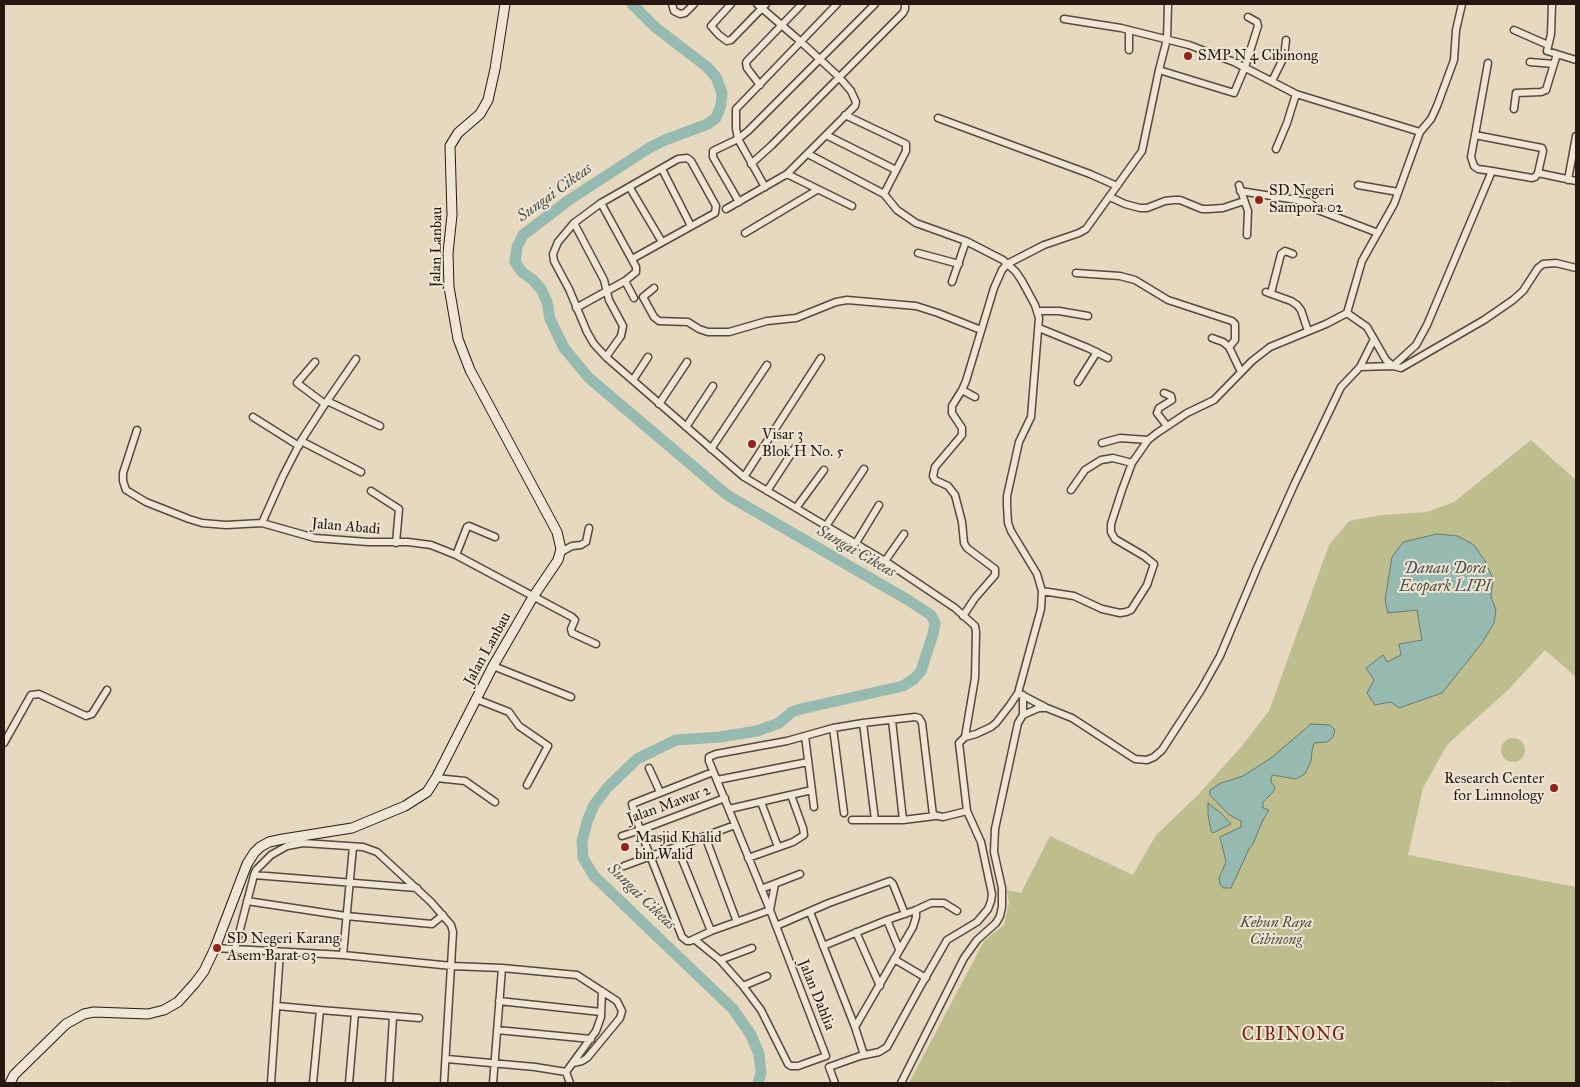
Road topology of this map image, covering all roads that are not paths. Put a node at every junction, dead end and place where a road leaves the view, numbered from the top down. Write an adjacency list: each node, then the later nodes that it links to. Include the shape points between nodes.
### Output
1 (504, 4): 142 (street, Jalan Lanbau, via 488,100 480,114 458,133 450,146 449,287 458,339 470,370 557,532)
2 (672, 4): 3 (street, via 680,14)
3 (694, 4)
4 (731, 4): 12 (street, via 712,28 726,41)
5 (802, 4): 15 (street)
6 (837, 4): 20 (street)
7 (875, 4): 24 (street)
8 (905, 4): 31 (street, via 903,13)
9 (1168, 4): 18 (street)
10 (1462, 4): 38 (street, via 1454,60 1437,106)
11 (1552, 4): 21 (street)
12 (761, 5): 15 (street)
13 (1248, 17): 29 (street, via 1258,24)
14 (1064, 20): 16 (street)
15 (782, 24): 20 (street); 33 (street, via 746,63)
16 (1129, 30): 18 (street); 22 (street)
17 (1514, 30): 21 (street)
18 (1167, 39): 29 (street); 30 (street)
19 (1286, 40): 32 (street, via 1282,64)
20 (800, 41): 24 (street); 33 (street)
21 (1548, 45): 23 (street, via 1547,51)
22 (1129, 50)
23 (1557, 54): 25 (street); 28 (street)
24 (820, 60): 31 (street); 42 (street)
25 (1576, 60)
26 (1530, 62): 28 (street)
27 (1488, 63): 40 (street)
28 (1554, 64): 35 (street, via 1546,90 1516,93)
29 (1245, 67): 30 (street, via 1232,93); 32 (street)
30 (1159, 70): 54 (street, via 1142,151)
31 (839, 77): 36 (street, via 856,102); 45 (street)
32 (1272, 81): 34 (street)
33 (760, 85): 42 (street, via 736,110)
34 (1296, 94): 38 (street); 43 (street)
35 (1514, 109)
36 (845, 115): 39 (street); 47 (street, via 906,144 906,151)
37 (938, 118): 54 (street)
38 (1420, 132): 58 (street)
39 (826, 135): 44 (street); 47 (street)
40 (1475, 135): 48 (street, via 1472,162 1478,169); 49 (street, via 1542,148)
41 (1576, 136): 51 (street)
42 (738, 138): 45 (street); 62 (street, via 712,153)
43 (1276, 149)
44 (808, 154): 50 (street); 59 (street)
45 (751, 164): 55 (street)
46 (662, 169): 56 (street); 67 (street); 67 (street, via 678,159 687,158 716,206 712,215)
47 (896, 170): 59 (street)
48 (1492, 172): 49 (street, via 1532,178); 104 (street, via 1427,325 1416,344)
49 (1538, 173): 51 (street)
50 (787, 174): 55 (street); 57 (street)
51 (1568, 180): 52 (street)
52 (1576, 181)
53 (1358, 184): 58 (street)
54 (1117, 186): 60 (street)
55 (765, 187): 62 (street)
56 (630, 188): 63 (street); 72 (street)
57 (817, 190): 64 (street); 68 (street)
58 (1398, 192): 69 (street)
59 (884, 194): 71 (street, via 897,210 916,223)
60 (1110, 197): 61 (street, via 1140,208 1174,200 1202,209 1223,208); 77 (street, via 1086,229)
61 (1244, 201): 69 (street, via 1240,188 1309,202 1318,210); 70 (street, via 1249,216)
62 (740, 202): 65 (street)
63 (601, 203): 66 (street); 75 (street)
64 (852, 206)
65 (726, 209)
66 (574, 223): 83 (street); 85 (street, via 558,242 553,254)
67 (691, 226): 72 (street)
68 (745, 233)
69 (1378, 233): 87 (street, via 1362,261)
70 (1247, 235)
71 (966, 241): 76 (street); 77 (street)
72 (662, 242): 75 (street)
73 (918, 253): 76 (street)
74 (1293, 254): 91 (street, via 1285,251 1281,254 1268,293 1297,305)
75 (632, 259): 80 (street, via 636,272)
76 (959, 264): 81 (street)
77 (1007, 264): 86 (street, via 1022,281); 90 (street, via 998,278)
78 (1576, 268): 104 (street, via 1556,263 1543,264 1523,291 1484,320 1401,368)
79 (1076, 273): 94 (street, via 1135,280 1168,300 1232,321 1236,338)
80 (625, 281): 83 (street); 84 (street)
81 (952, 282)
82 (654, 288): 90 (street, via 643,297 654,317 659,321 688,322 698,330 708,332 729,332 767,321 796,318 847,300 916,306)
83 (607, 290): 85 (street); 96 (street, via 623,326 621,336)
84 (634, 298)
85 (576, 308): 96 (street, via 594,344)
86 (1037, 311): 88 (street); 89 (street)
87 (1347, 313): 91 (street); 93 (street, via 1367,327)
88 (1088, 316)
89 (1038, 328): 95 (street); 145 (street, via 1031,417 1019,442 1007,505 1011,531 1037,574)
90 (981, 330): 110 (street)
91 (1308, 331): 106 (street, via 1270,347)
92 (1212, 338): 94 (street)
93 (1374, 339): 104 (street); 105 (street)
94 (1229, 347): 106 (street)
95 (1097, 352): 99 (street); 108 (street)
96 (606, 357): 107 (street)
97 (648, 357): 107 (street)
98 (821, 358): 129 (street)
99 (1108, 358)
100 (356, 359): 113 (street)
101 (315, 362): 113 (street, via 297,383)
102 (687, 362): 114 (street)
103 (767, 365): 124 (street)
104 (1393, 366): 105 (street)
105 (1360, 367): 154 (street, via 1341,387 1321,427 1220,656 1162,750 1151,759 1135,759 1072,718)
106 (1241, 372): 117 (street, via 1214,400)
107 (633, 380): 114 (street)
108 (1078, 382)
109 (712, 386): 118 (street)
110 (962, 390): 112 (street); 147 (street, via 951,410 962,428 962,435 935,467 933,476 948,486 954,495 967,548 995,569 995,575)
111 (1164, 393): 117 (street, via 1172,400 1157,413)
112 (975, 397)
113 (326, 402): 116 (street); 122 (street)
114 (659, 404): 118 (street)
115 (253, 417): 122 (street)
116 (380, 426)
117 (1167, 426): 120 (street)
118 (686, 427): 124 (street)
119 (137, 430): 135 (street, Jalan Abadi, via 123,473 126,490 130,493 202,523)
120 (1148, 440): 121 (street, via 1120,438); 125 (street)
121 (1102, 443)
122 (300, 444): 128 (street); 135 (street)
123 (795, 448): 132 (street)
124 (711, 449): 129 (street)
125 (1132, 463): 130 (street, via 1112,458 1101,460 1085,470); 145 (street, via 1111,532 1118,542 1144,556 1154,566 1147,586 1131,610 1102,609 1074,596)
126 (864, 469): 136 (street)
127 (824, 470): 134 (street)
128 (361, 472)
129 (744, 477): 132 (street)
130 (1071, 490)
131 (371, 491): 140 (street, via 399,509)
132 (767, 491): 134 (street)
133 (879, 505): 141 (street)
134 (796, 508): 136 (street)
135 (262, 523): 140 (street, Jalan Abadi, via 315,538)
136 (826, 526): 141 (street)
137 (589, 528): 142 (street, via 586,542)
138 (904, 534): 144 (street)
139 (495, 537): 143 (street, via 469,526)
140 (396, 543): 143 (street, Jalan Abadi, via 431,545)
141 (856, 544): 144 (street)
142 (561, 552): 146 (street, Jalan Lanbau)
143 (456, 555): 146 (street, Jalan Abadi)
144 (885, 560): 147 (street)
145 (1042, 591): 151 (street, via 1041,609)
146 (533, 597): 148 (street, Jalan Abadi, via 572,616 575,620 572,633); 149 (street, Jalan Lanbau)
147 (964, 616): 160 (street, via 975,626 976,632 975,678)
148 (596, 644)
149 (493, 666): 152 (street); 153 (street, Jalan Lanbau)
150 (107, 690): 161 (street, via 92,714 86,716 39,694 31,695)
151 (1020, 694): 154 (street); 155 (street); 160 (street, via 996,723)
152 (571, 697)
153 (476, 699): 165 (street, Jalan Lanbau); 167 (street, via 510,712 519,726 548,746)
154 (1047, 708): 155 (street)
155 (1024, 715): 254 (street, via 1018,723 994,829 994,852 1002,888 1000,916 964,958)
156 (892, 720): 157 (street); 178 (street, via 921,720); 181 (street)
157 (863, 723): 158 (street); 180 (street)
158 (833, 728): 159 (street); 177 (street)
159 (805, 736): 162 (street); 164 (street, Jalan Dahlia, via 712,754 708,761)
160 (965, 737): 176 (street, via 960,740 959,748)
161 (4, 743)
162 (808, 762): 166 (street); 168 (street)
163 (649, 768): 169 (street)
164 (713, 772): 166 (street, Jalan Dahlia); 169 (street)
165 (436, 778): 172 (street, via 465,781); 213 (street, Jalan Lanbau, via 427,792 415,801 352,828 269,842 260,847 247,864)
166 (717, 780): 171 (street, Jalan Dahlia)
167 (527, 785)
168 (812, 790): 170 (street); 174 (street)
169 (660, 792): 183 (street, via 632,804)
170 (790, 795): 173 (street); 188 (street, via 804,835)
171 (725, 798): 175 (street, Jalan Dahlia); 183 (street, Jalan Mawar 2)
172 (495, 802)
173 (762, 802): 175 (street); 188 (street)
174 (814, 807)
175 (729, 809): 182 (street, Jalan Dahlia)
176 (967, 811): 178 (street); 224 (street, via 981,842 992,897 988,909 977,922 948,940)
177 (844, 813)
178 (935, 816): 181 (street)
179 (852, 820): 180 (street)
180 (875, 820): 181 (street)
181 (904, 820)
182 (735, 825): 185 (street); 190 (street, Jalan Dahlia)
183 (640, 830): 184 (street, Jalan Mawar 2); 189 (street)
184 (622, 836)
185 (705, 836): 187 (street); 207 (street)
186 (353, 847): 192 (street, via 303,843 287,846 271,855); 194 (street); 196 (street, via 377,852)
187 (676, 847): 189 (street); 209 (street)
188 (778, 847): 190 (street)
189 (651, 857): 191 (street); 211 (street, via 682,937 687,941)
190 (748, 858): 197 (street, Jalan Dahlia)
191 (624, 866)
192 (254, 874): 194 (street); 198 (street)
193 (800, 874): 195 (street)
194 (350, 884): 196 (street); 205 (street)
195 (776, 884): 197 (street); 199 (street)
196 (417, 888): 204 (street)
197 (761, 890): 199 (street, Jalan Dahlia)
198 (247, 901): 205 (street); 215 (street)
199 (770, 910): 207 (street); 208 (street, Jalan Dahlia)
200 (916, 910): 201 (street, via 931,903 944,903); 203 (street); 216 (street, via 914,923)
201 (957, 911)
202 (810, 912): 203 (street, via 890,881); 208 (street); 212 (street)
203 (905, 914): 206 (street)
204 (443, 915): 205 (street, via 432,924); 221 (street, via 453,932)
205 (346, 916): 218 (street)
206 (888, 920): 210 (street); 216 (street)
207 (738, 922): 209 (street)
208 (776, 926): 239 (street, Jalan Dahlia)
209 (711, 932): 211 (street)
210 (856, 932): 212 (street); 226 (street)
211 (694, 939): 220 (street)
212 (823, 946): 235 (street)
213 (215, 948): 215 (street); 245 (street, Jalan Lanbau, via 195,984 173,1005 148,1014 84,1014 66,1024 14,1075)
214 (752, 948): 220 (street)
215 (235, 949): 217 (street)
216 (899, 949): 219 (street)
217 (280, 952): 218 (street); 229 (street)
218 (342, 955): 221 (street)
219 (894, 959): 224 (street); 226 (street)
220 (720, 960): 225 (street)
221 (452, 966): 222 (street); 240 (street)
222 (502, 968): 227 (street, via 577,975); 228 (street)
223 (766, 976): 225 (street)
224 (926, 978): 238 (street, via 887,1047 880,1052)
225 (743, 986): 239 (street, via 761,1010 788,1064 798,1066)
226 (880, 986): 235 (street)
227 (602, 991): 231 (street); 241 (street, via 617,1002 622,1015 587,1058)
228 (499, 1001): 231 (street); 236 (street)
229 (277, 1006): 230 (street); 246 (street)
230 (320, 1010): 232 (street); 247 (street)
231 (601, 1012): 237 (street)
232 (355, 1013): 233 (street); 248 (street)
233 (394, 1017): 234 (street); 249 (street)
234 (419, 1018)
235 (855, 1027): 238 (street)
236 (497, 1030): 237 (street); 242 (street)
237 (592, 1039): 241 (street)
238 (864, 1054): 243 (street)
239 (826, 1056): 243 (street, Jalan Dahlia)
240 (447, 1059): 242 (street); 250 (street)
241 (573, 1063): 244 (street)
242 (495, 1064): 244 (street); 251 (street)
243 (829, 1067): 253 (street, Jalan Dahlia)
244 (566, 1072): 252 (street)
245 (10, 1083)
246 (271, 1083)
247 (313, 1083)
248 (349, 1083)
249 (389, 1083)
250 (444, 1083)
251 (493, 1083)
252 (570, 1083)
253 (836, 1083)
254 (901, 1083)

